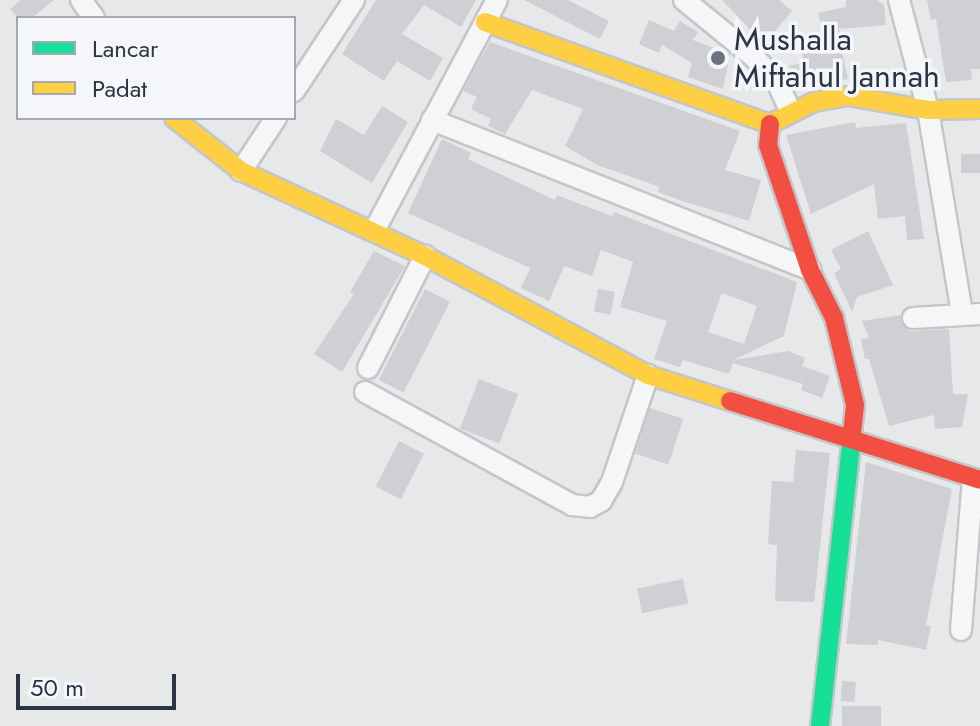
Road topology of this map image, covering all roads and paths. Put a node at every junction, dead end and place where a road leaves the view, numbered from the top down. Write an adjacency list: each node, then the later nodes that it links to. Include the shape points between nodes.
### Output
1 (354, 0): 6 (street)
2 (497, 0): 5 (street)
3 (684, 0): 9 (street, via 753,56 777,82)
4 (899, 0): 8 (street)
5 (485, 22): 12 (street); 13 (street)
6 (296, 88)
7 (980, 109): 8 (street)
8 (928, 110): 9 (street, via 848,96); 18 (street)
9 (791, 112): 13 (street)
10 (177, 120): 14 (street)
11 (275, 120): 14 (street)
12 (432, 120): 15 (street); 17 (street)
13 (770, 124): 17 (street, via 768,145)
14 (241, 171): 15 (street)
15 (374, 231): 16 (street)
16 (425, 256): 20 (street); 21 (street)
17 (810, 270): 23 (street, via 844,349 855,405)
18 (971, 314): 19 (street)
19 (913, 318)
20 (368, 368)
21 (648, 375): 22 (street, via 612,482 601,501 590,507 572,505); 23 (street)
22 (365, 392)
23 (851, 435): 24 (street); 26 (street)
24 (976, 479): 25 (street)
25 (961, 630)
26 (820, 726)

